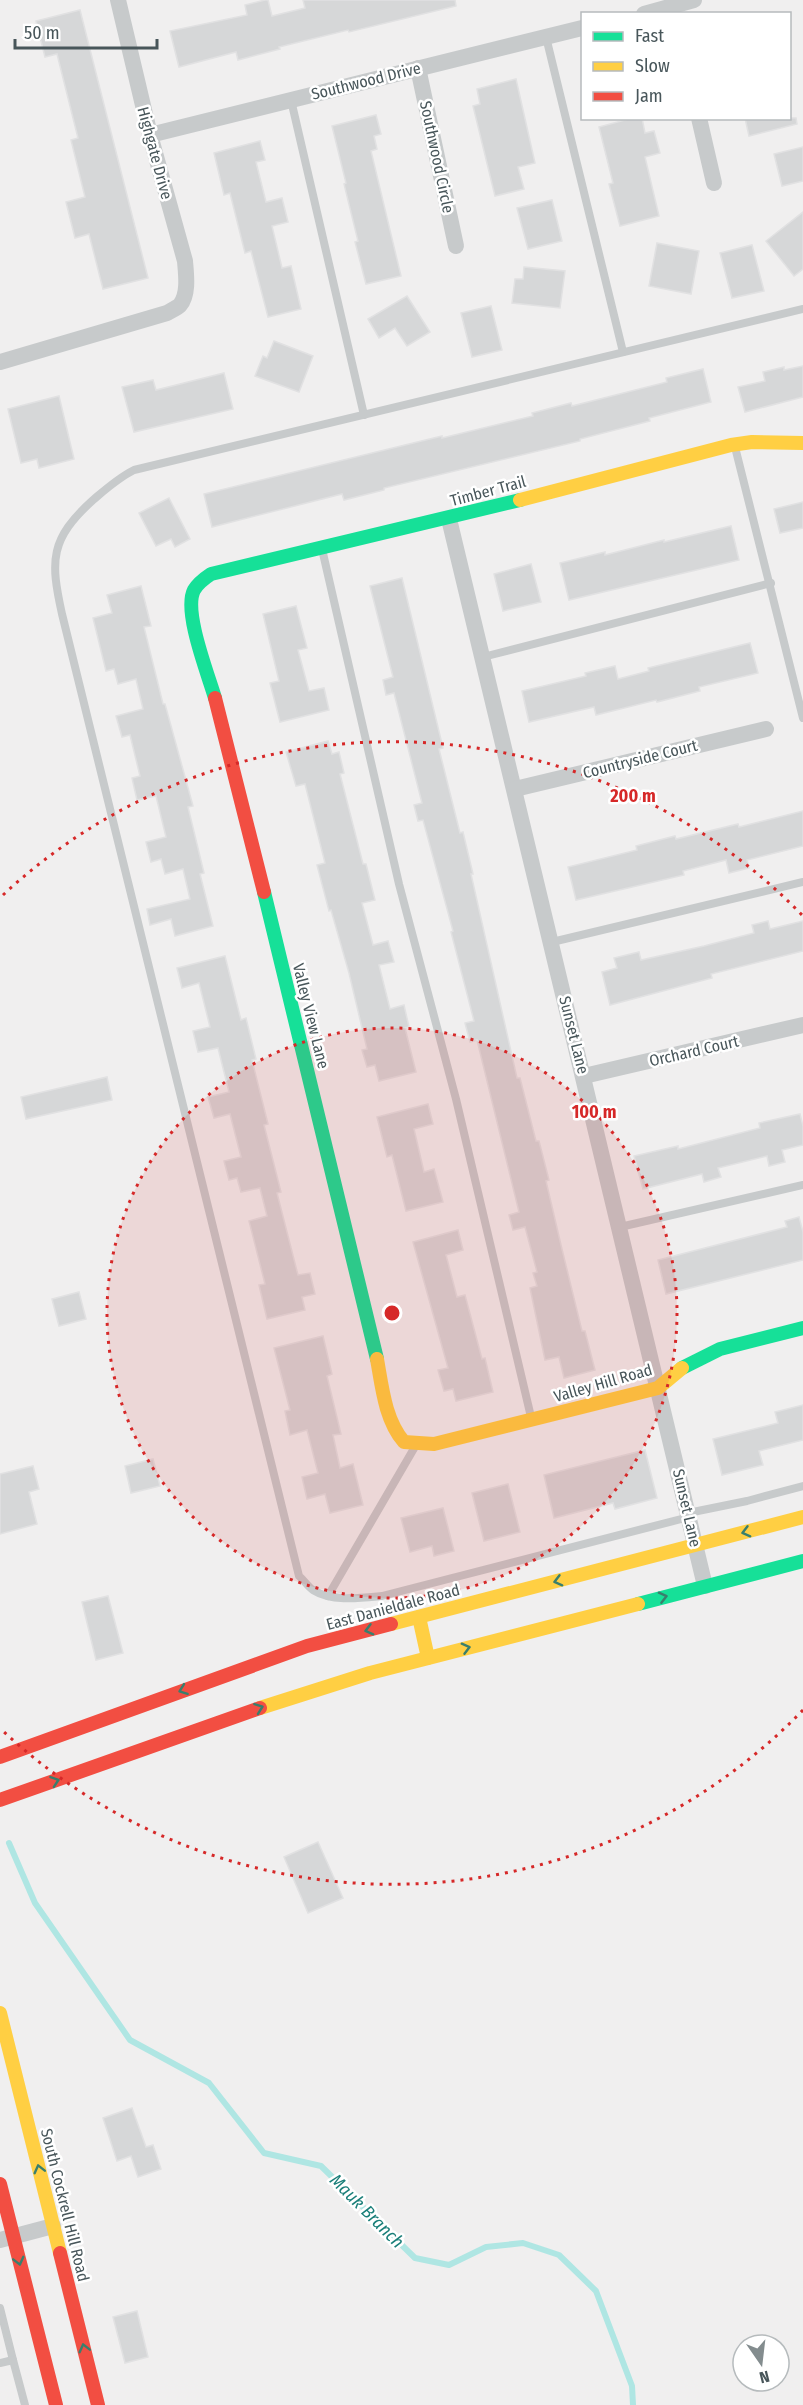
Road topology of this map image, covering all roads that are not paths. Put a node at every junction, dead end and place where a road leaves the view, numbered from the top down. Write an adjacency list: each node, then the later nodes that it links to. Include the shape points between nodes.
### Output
1 (118, 0): 9 (street, Highgate Drive)
2 (694, 0): 3 (street)
3 (673, 10)
4 (581, 28): 5 (street, Southwood Drive)
5 (546, 37): 6 (street, Southwood Drive); 13 (lane)
6 (418, 68): 7 (street, Southwood Drive); 11 (street, Southwood Circle)
7 (291, 100): 9 (street, Southwood Drive); 15 (lane)
8 (699, 120): 10 (street)
9 (150, 135): 14 (street, Highgate Drive, via 185,261 186,282 180,305 147,320)
10 (714, 183)
11 (456, 246)
12 (803, 309): 13 (lane)
13 (623, 352): 15 (lane)
14 (0, 362)
15 (364, 415): 42 (lane, via 134,470 74,517 54,562 62,614 295,1564 299,1576 313,1590)
16 (803, 443): 17 (main road, Timber Trail)
17 (734, 444): 18 (main road, Timber Trail); 20 (lane)
18 (449, 519): 19 (main road, Timber Trail); 22 (street, Sunset Lane)
19 (322, 548): 21 (main road, Timber Trail, via 211,574 196,584); 34 (lane, via 399,884 456,1100)
20 (771, 583): 22 (lane); 23 (lane)
21 (191, 596): 35 (main road, Valley View Lane, via 191,615 226,738 387,1408 395,1432)
22 (483, 657): 25 (street, Sunset Lane)
23 (803, 718)
24 (766, 729): 25 (street, Countryside Court)
25 (515, 789): 27 (street, Sunset Lane)
26 (803, 882): 27 (lane)
27 (552, 942): 29 (street, Sunset Lane)
28 (803, 1025): 29 (street, Orchard Court)
29 (584, 1076): 31 (street, Sunset Lane)
30 (803, 1185): 31 (lane)
31 (620, 1227): 33 (street, Sunset Lane)
32 (803, 1328): 33 (main road, Valley Hill Road, via 720,1349 679,1369)
33 (658, 1388): 34 (main road, Valley Hill Road); 37 (street, Sunset Lane)
34 (532, 1420): 35 (main road, Valley Hill Road, via 434,1444)
35 (410, 1443): 42 (lane)
36 (803, 1486): 37 (lane)
37 (689, 1515): 39 (street, Sunset Lane); 42 (lane, via 382,1596)
38 (803, 1517): 39 (main road, East Danieldale Road, one-way to 39)
39 (696, 1545): 41 (street, Sunset Lane); 43 (main road, East Danieldale Road, one-way to 43)
40 (803, 1561): 41 (main road)
41 (705, 1586): 44 (main road, one-way to 41)
42 (328, 1596)
43 (419, 1617): 44 (main road); 45 (main road, East Danieldale Road, one-way to 45, via 264,1660)
44 (428, 1658): 46 (main road, one-way to 44, via 268,1705)
45 (0, 1757)
46 (0, 1800)
47 (0, 2013): 49 (main road, South Cockrell Hill Road, one-way to 47)
48 (0, 2184): 50 (main road)
49 (54, 2226): 50 (street); 56 (main road, South Cockrell Hill Road, one-way to 49)
50 (7, 2238): 55 (main road, one-way to 55)
51 (0, 2308): 52 (lane)
52 (13, 2360): 53 (lane); 54 (lane)
53 (0, 2363)
54 (26, 2405)
55 (56, 2405)
56 (98, 2405)

